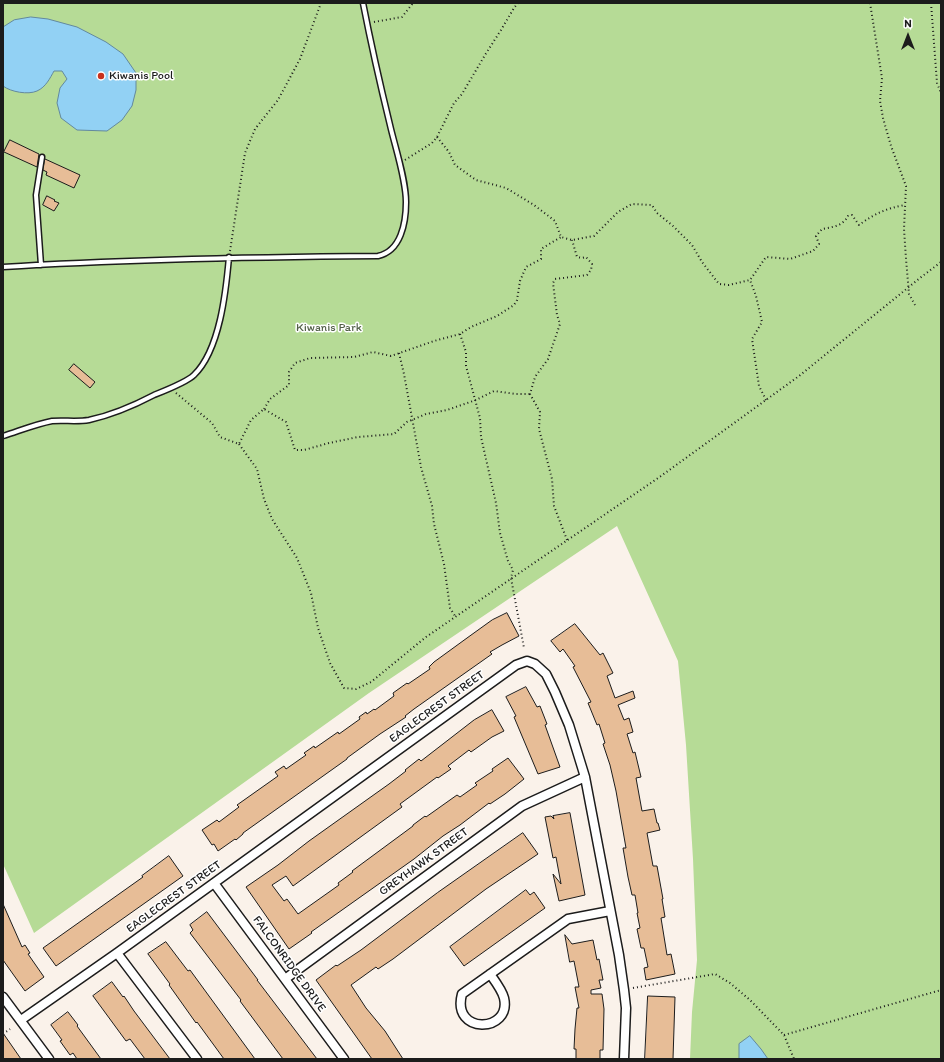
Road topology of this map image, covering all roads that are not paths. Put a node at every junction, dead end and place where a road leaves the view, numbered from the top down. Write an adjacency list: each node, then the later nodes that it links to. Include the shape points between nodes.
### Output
1 (363, 3): 3 (lane, via 400,165 406,202 402,234 395,246 384,255 378,256)
2 (42, 157): 4 (lane, via 36,195)
3 (229, 257): 4 (lane); 6 (lane, via 226,292 220,319 201,367 193,376 130,407 106,415 88,420 50,422)
4 (41, 265): 5 (lane)
5 (3, 267)
6 (3, 436)
7 (585, 778): 8 (street, EAGLECREST STREET, via 569,725 546,674 535,664 527,662 516,665); 9 (street, EAGLECREST STREET); 12 (street, GREYHAWK STREET, via 522,806)
8 (214, 883): 10 (street, EAGLECREST STREET); 12 (street, FALCONRIDGE DRIVE)
9 (610, 911): 11 (street, via 568,920); 18 (street, EAGLECREST STREET, via 626,1008)
10 (117, 952): 14 (street, EAGLECREST STREET); 16 (street)
11 (490, 974): 11 (street, via 462,994 460,1001 462,1014 478,1025 496,1021 505,1005 503,993)
12 (285, 979): 17 (street, FALCONRIDGE DRIVE)
13 (3, 997): 14 (street)
14 (21, 1020): 15 (street)
15 (49, 1059)
16 (197, 1059)
17 (344, 1059)
18 (624, 1059)

